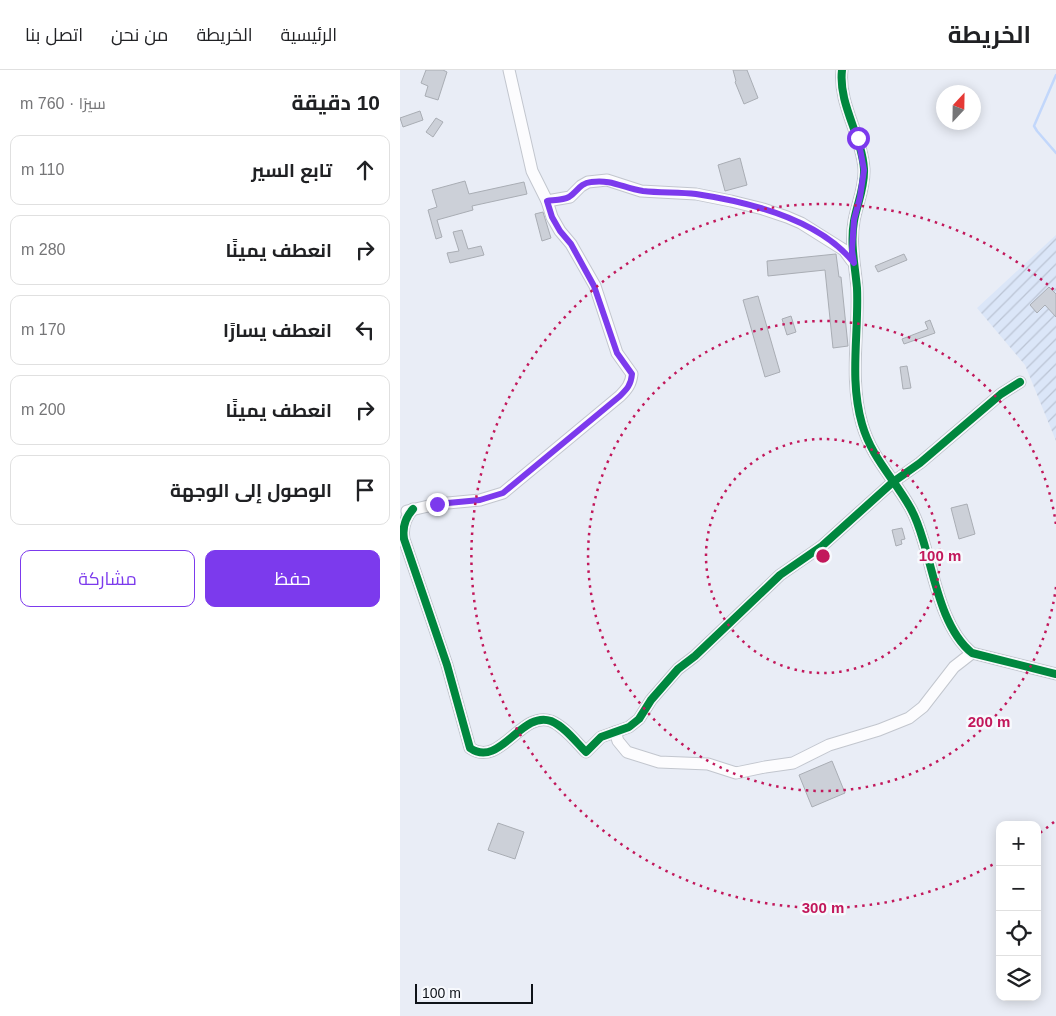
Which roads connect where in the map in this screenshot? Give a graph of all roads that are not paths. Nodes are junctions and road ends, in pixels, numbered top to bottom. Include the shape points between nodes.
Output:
1 (509, 70) edge
2 (842, 70) edge
3 (547, 201) junction
4 (854, 263) junction
5 (1020, 382) dead end
6 (893, 482) junction
7 (413, 509) junction
8 (400, 514) edge
9 (972, 653) junction
10 (1056, 674) edge
11 (615, 732) junction

1 - 3 street via 532,171
2 - 4 street via 850,119 858,138 864,170 854,220
3 - 4 street via 570,196 588,182 607,180 641,190 696,194 731,201 801,223 844,250
3 - 7 street via 552,217 594,286 617,353 632,374 629,387 503,493 480,500
4 - 6 street via 857,402 871,448
5 - 6 street
6 - 9 street via 912,509 945,612 957,636
6 - 11 street via 822,546 780,575 678,669 639,719
7 - 8 street
7 - 11 street via 403,529 404,539 447,665 470,748 476,752 489,752 533,721 542,720 556,724 586,752 601,737
9 - 10 street
9 - 11 street via 954,667 909,718 829,745 793,763 736,773 708,764 659,762 627,752

